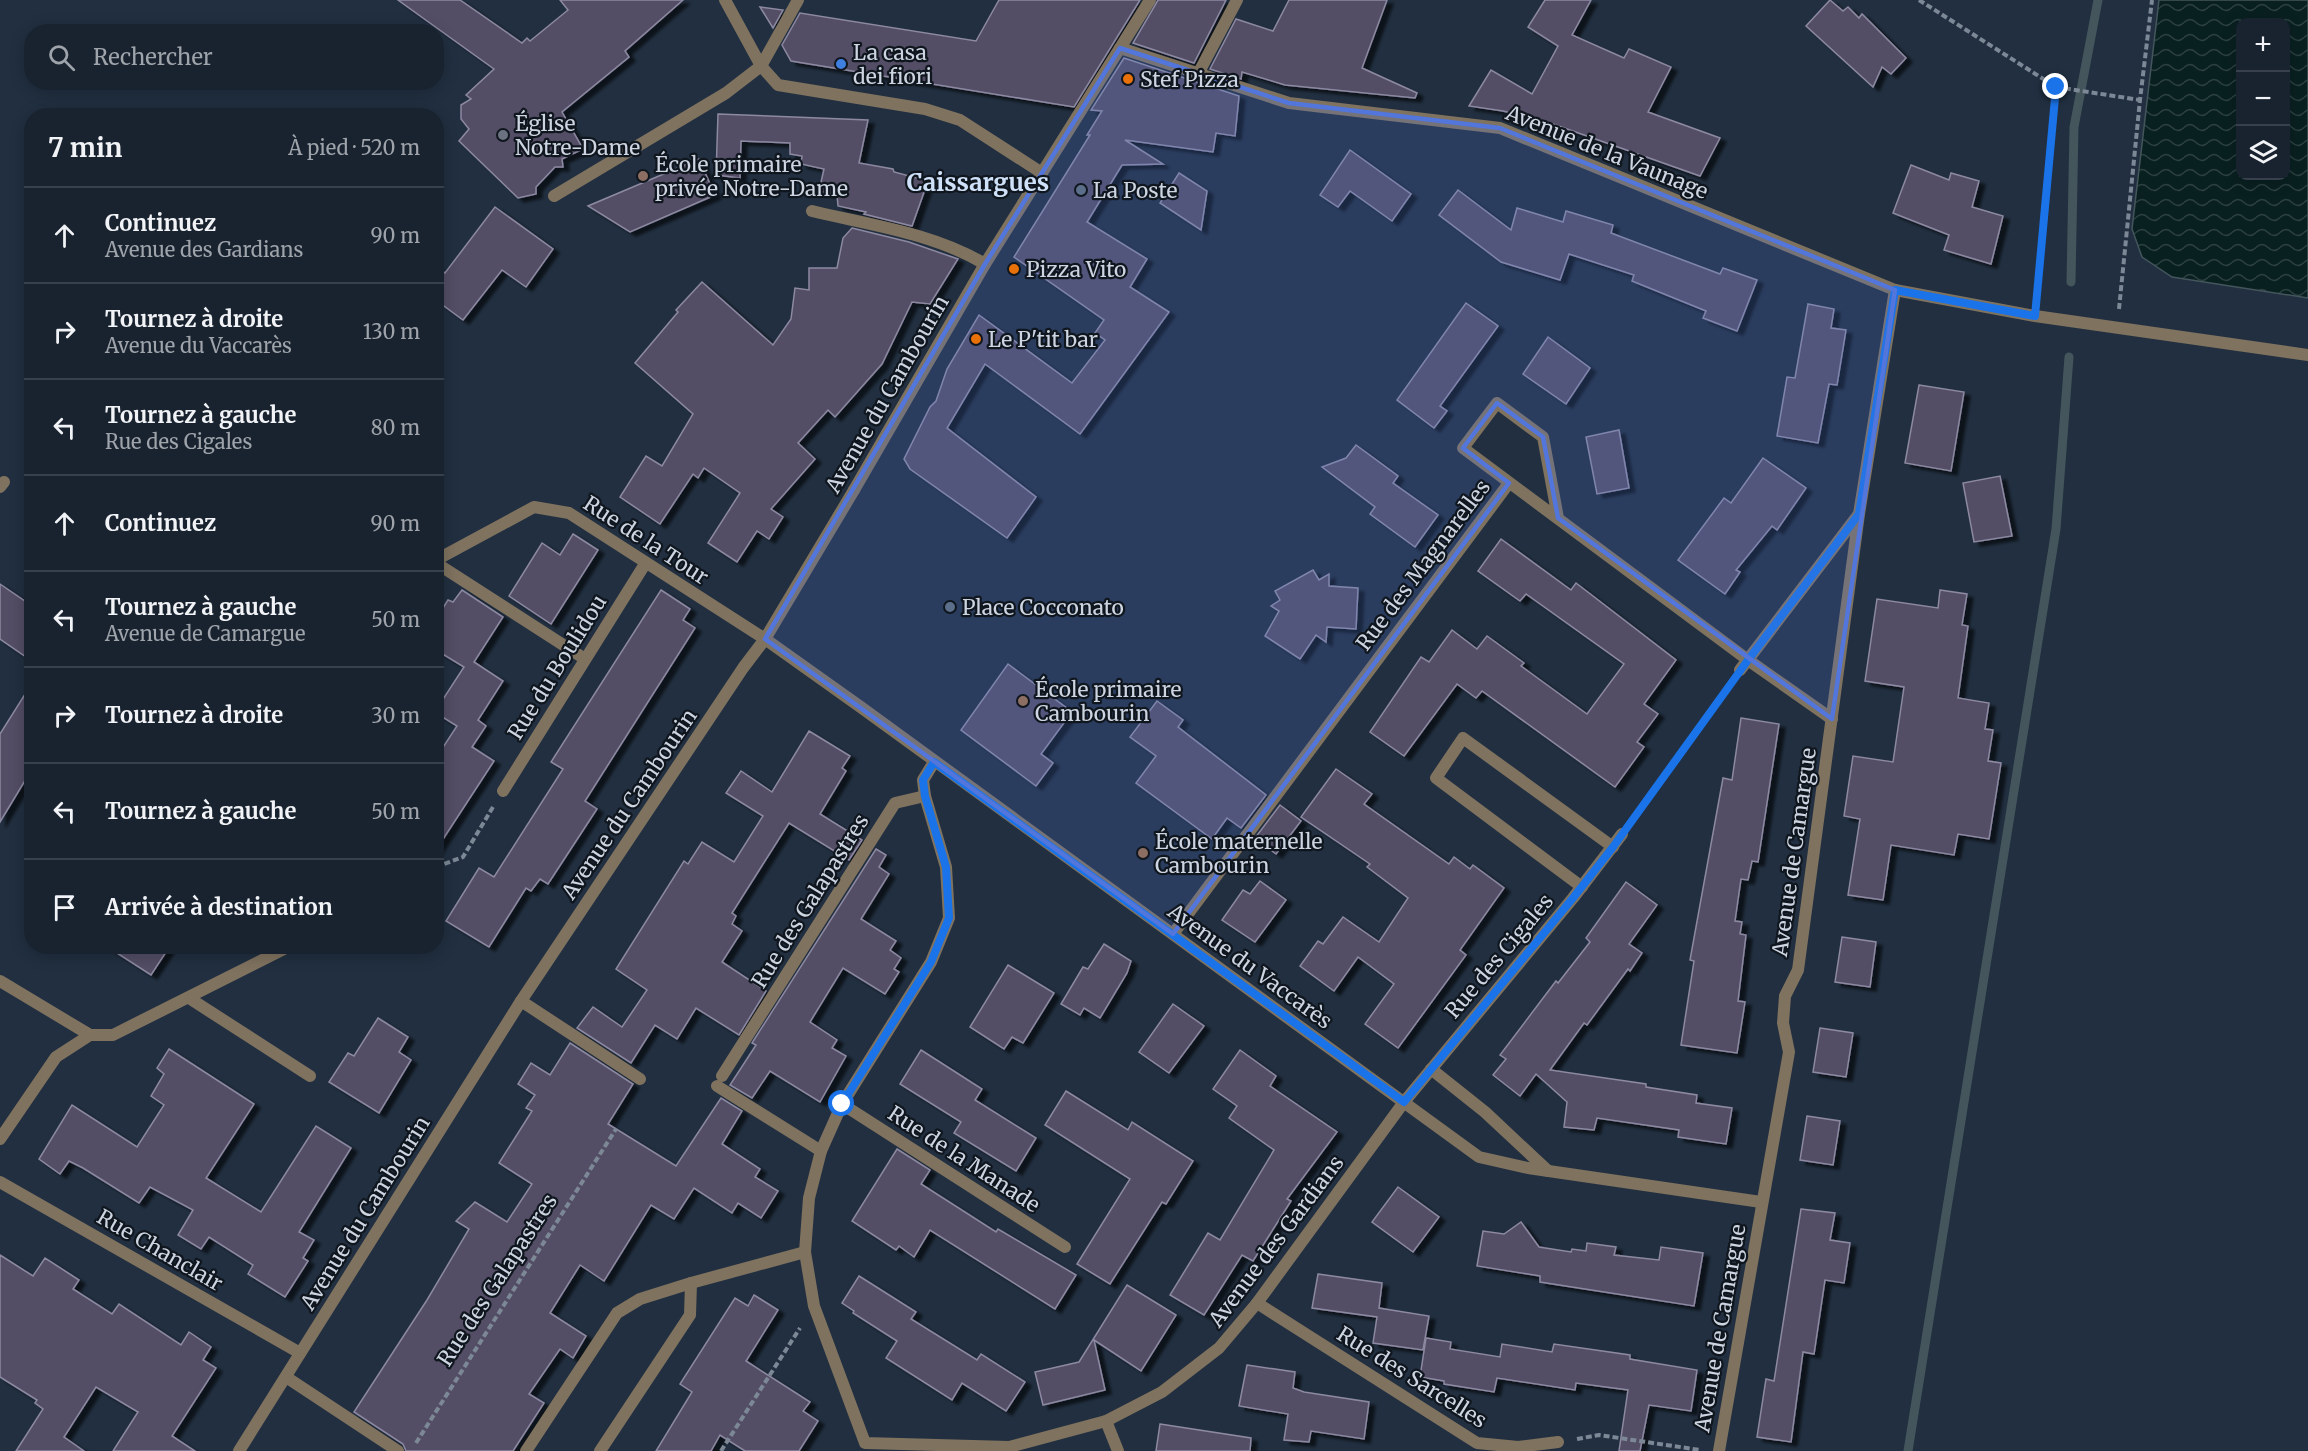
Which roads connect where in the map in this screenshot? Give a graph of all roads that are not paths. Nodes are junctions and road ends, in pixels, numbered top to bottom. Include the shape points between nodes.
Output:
1 (725, 0) edge
2 (798, 0) edge
3 (1150, 0) edge
4 (1237, 0) edge
5 (1120, 48) junction
6 (761, 66) junction
7 (1198, 74) junction
8 (1042, 173) junction
9 (554, 195) dead end
10 (812, 212) dead end
11 (985, 264) junction
12 (1895, 290) junction
13 (2308, 355) edge
14 (1509, 483) junction
15 (1859, 514) junction
16 (1557, 518) junction
17 (444, 557) edge
18 (645, 564) junction
19 (444, 566) edge
20 (765, 639) junction
21 (585, 659) junction
22 (1744, 665) junction
23 (1832, 719) junction
24 (934, 762) junction
25 (503, 791) road end
26 (925, 796) junction
27 (1622, 834) road end
28 (1613, 847) junction
29 (1582, 887) junction
30 (1173, 934) junction
31 (274, 954) edge
32 (0, 981) edge
33 (189, 998) junction
34 (521, 1001) junction
35 (90, 1035) junction
36 (1431, 1068) junction
37 (310, 1076) dead end
38 (640, 1079) dead end
39 (1404, 1102) junction
40 (842, 1104) junction
41 (0, 1139) edge
42 (821, 1151) junction
43 (1548, 1171) junction
44 (0, 1182) edge
45 (1761, 1202) junction
46 (1065, 1247) dead end
47 (805, 1252) junction
48 (691, 1283) junction
49 (1257, 1303) junction
50 (300, 1353) junction
51 (285, 1377) junction
52 (1106, 1421) junction
53 (1558, 1442) road end
54 (862, 1447) edge
55 (239, 1451) edge
56 (398, 1451) edge
57 (526, 1451) edge
58 (600, 1451) edge
59 (1118, 1451) edge
60 (1719, 1451) edge

1 - 6 street
2 - 6 street
3 - 5 street, Avenue du Cambourin
4 - 7 street
5 - 7 street, Avenue de la Vaunage
5 - 8 street, Avenue du Cambourin
6 - 8 street via 778,85 926,109 960,120
6 - 9 street via 726,93
7 - 12 street, Avenue de la Vaunage via 1289,103 1500,128
8 - 11 street, Avenue du Cambourin
10 - 11 street via 914,235
11 - 20 street, Avenue du Cambourin
12 - 13 street, Avenue de la Vaunage via 2035,316
12 - 15 street, Avenue de Camargue
14 - 16 street, Rue des Magnarelles
14 - 16 street via 1463,448 1497,403 1543,437
14 - 30 street, Rue des Magnarelles
15 - 22 street
15 - 23 street, Avenue de Camargue
16 - 22 street, Rue des Magnarelles
17 - 18 street, Rue de la Tour via 534,507 569,513
18 - 20 street, Rue de la Tour
18 - 21 street, Rue du Boulidou
19 - 21 street
20 - 24 street, Avenue du Vaccarès
20 - 34 street, Avenue du Cambourin
21 - 25 street, Rue du Boulidou
22 - 23 street, Rue des Magnarelles
23 - 45 street, Avenue de Camargue via 1798,970 1785,996 1783,1023 1789,1052
24 - 26 street, Avenue des Gardians via 923,780
24 - 30 street, Avenue du Vaccarès
26 - 40 street, Avenue des Gardians via 946,867 949,918 931,962
26 - 42 street, Rue des Galapastres via 895,803 719,1081
27 - 28 street, Rue des Cigales
28 - 29 street, Rue des Cigales
28 - 29 street via 1463,738 1436,778
29 - 36 street, Rue des Cigales
30 - 39 street, Avenue du Vaccarès
31 - 33 street
32 - 35 street
33 - 35 street via 113,1035
33 - 37 street
34 - 38 street
34 - 50 street, Avenue du Cambourin
35 - 41 street via 56,1057
36 - 39 street, Rue des Cigales
36 - 43 street
39 - 43 street, Avenue du Vaccarès via 1479,1157
39 - 49 street, Avenue des Gardians
40 - 42 street, Avenue des Gardians
40 - 46 street, Rue de la Manade
42 - 47 street, Avenue des Gardians via 809,1198
43 - 45 street, Avenue du Vaccarès
44 - 50 street, Rue Chanclair
45 - 60 street, Avenue de Camargue
47 - 48 street
47 - 54 street, Avenue des Gardians via 814,1306
48 - 57 street via 640,1299 617,1313
48 - 58 street via 690,1315
49 - 52 street, Avenue des Gardians via 1219,1348 1162,1392
49 - 53 street, Rue des Sarcelles via 1477,1443 1518,1447
50 - 51 street, Avenue du Cambourin
51 - 55 street, Avenue du Cambourin
51 - 56 street
52 - 54 street, Avenue des Gardians via 1009,1447
52 - 59 street

